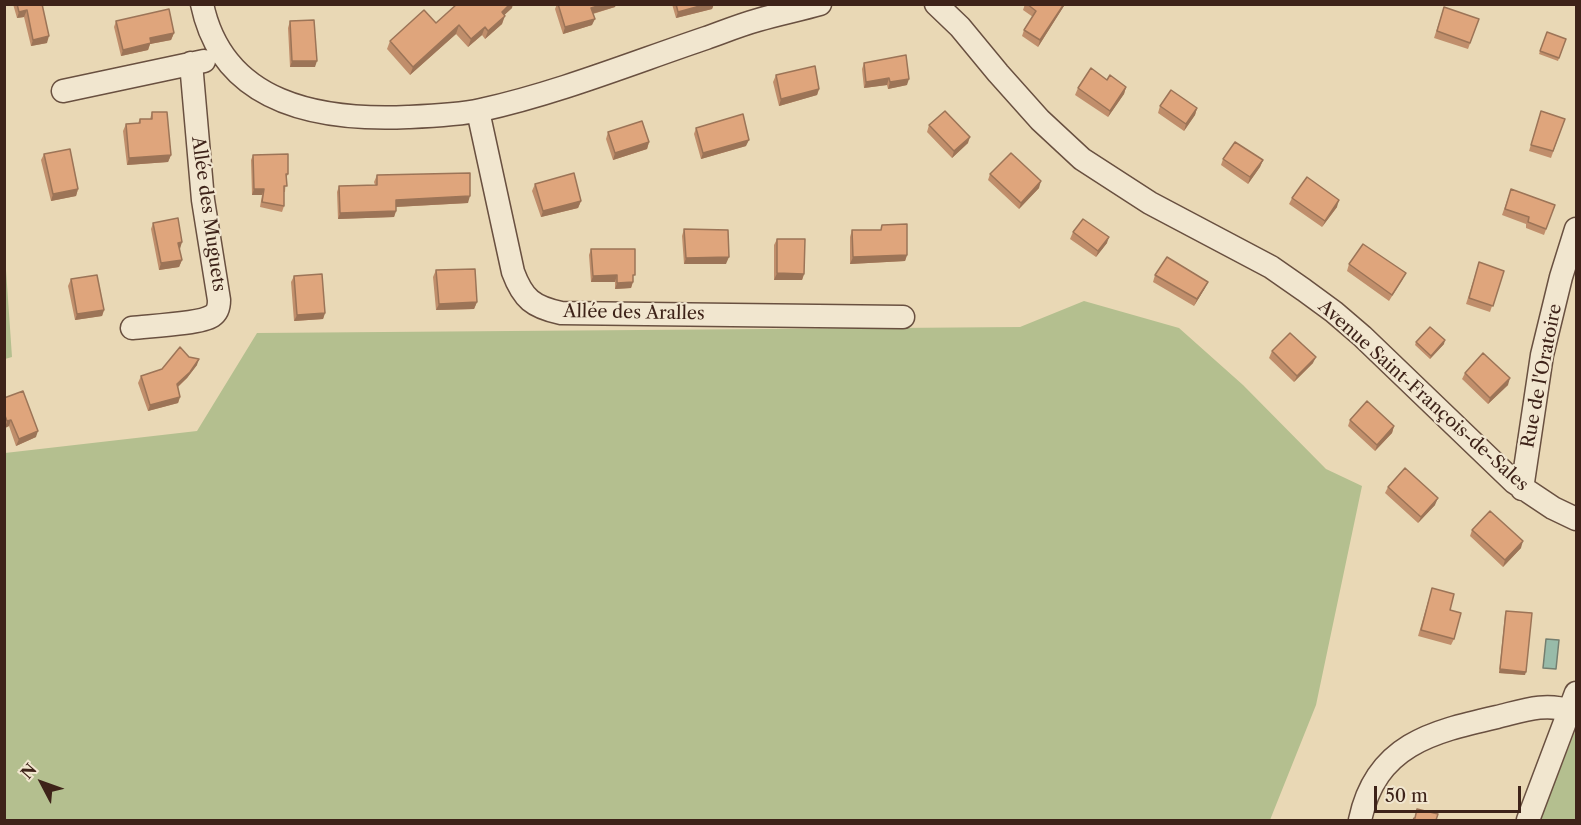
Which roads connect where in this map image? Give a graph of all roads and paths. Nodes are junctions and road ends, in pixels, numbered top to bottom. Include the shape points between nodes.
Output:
1 (202, 4) edge
2 (820, 4) edge
3 (936, 4) edge
4 (223, 55) junction
5 (191, 63) junction
6 (63, 90) dead end
7 (478, 111) junction
8 (1576, 229) edge
9 (903, 317) dead end
10 (132, 328) dead end
11 (1522, 489) junction
12 (1576, 519) edge
13 (1573, 702) edge
14 (1360, 820) edge
15 (1528, 820) edge

1 - 4 street via 210,32
2 - 7 street via 757,20 555,90
3 - 11 street, Avenue Saint-François-de-Sales via 1040,120 1082,159 1150,203 1271,267 1334,312
4 - 5 street
4 - 7 street via 261,90 308,110 383,118
5 - 6 street
5 - 10 street, Allée des Muguets via 200,177 219,307 205,319
7 - 9 street, Allée des Aralles via 513,272 527,297 544,309 561,313
8 - 11 street, Rue de l'Oratoire via 1542,355
11 - 12 street, Avenue Saint-François-de-Sales
13 - 14 street via 1453,728 1403,749 1379,774
13 - 15 street

